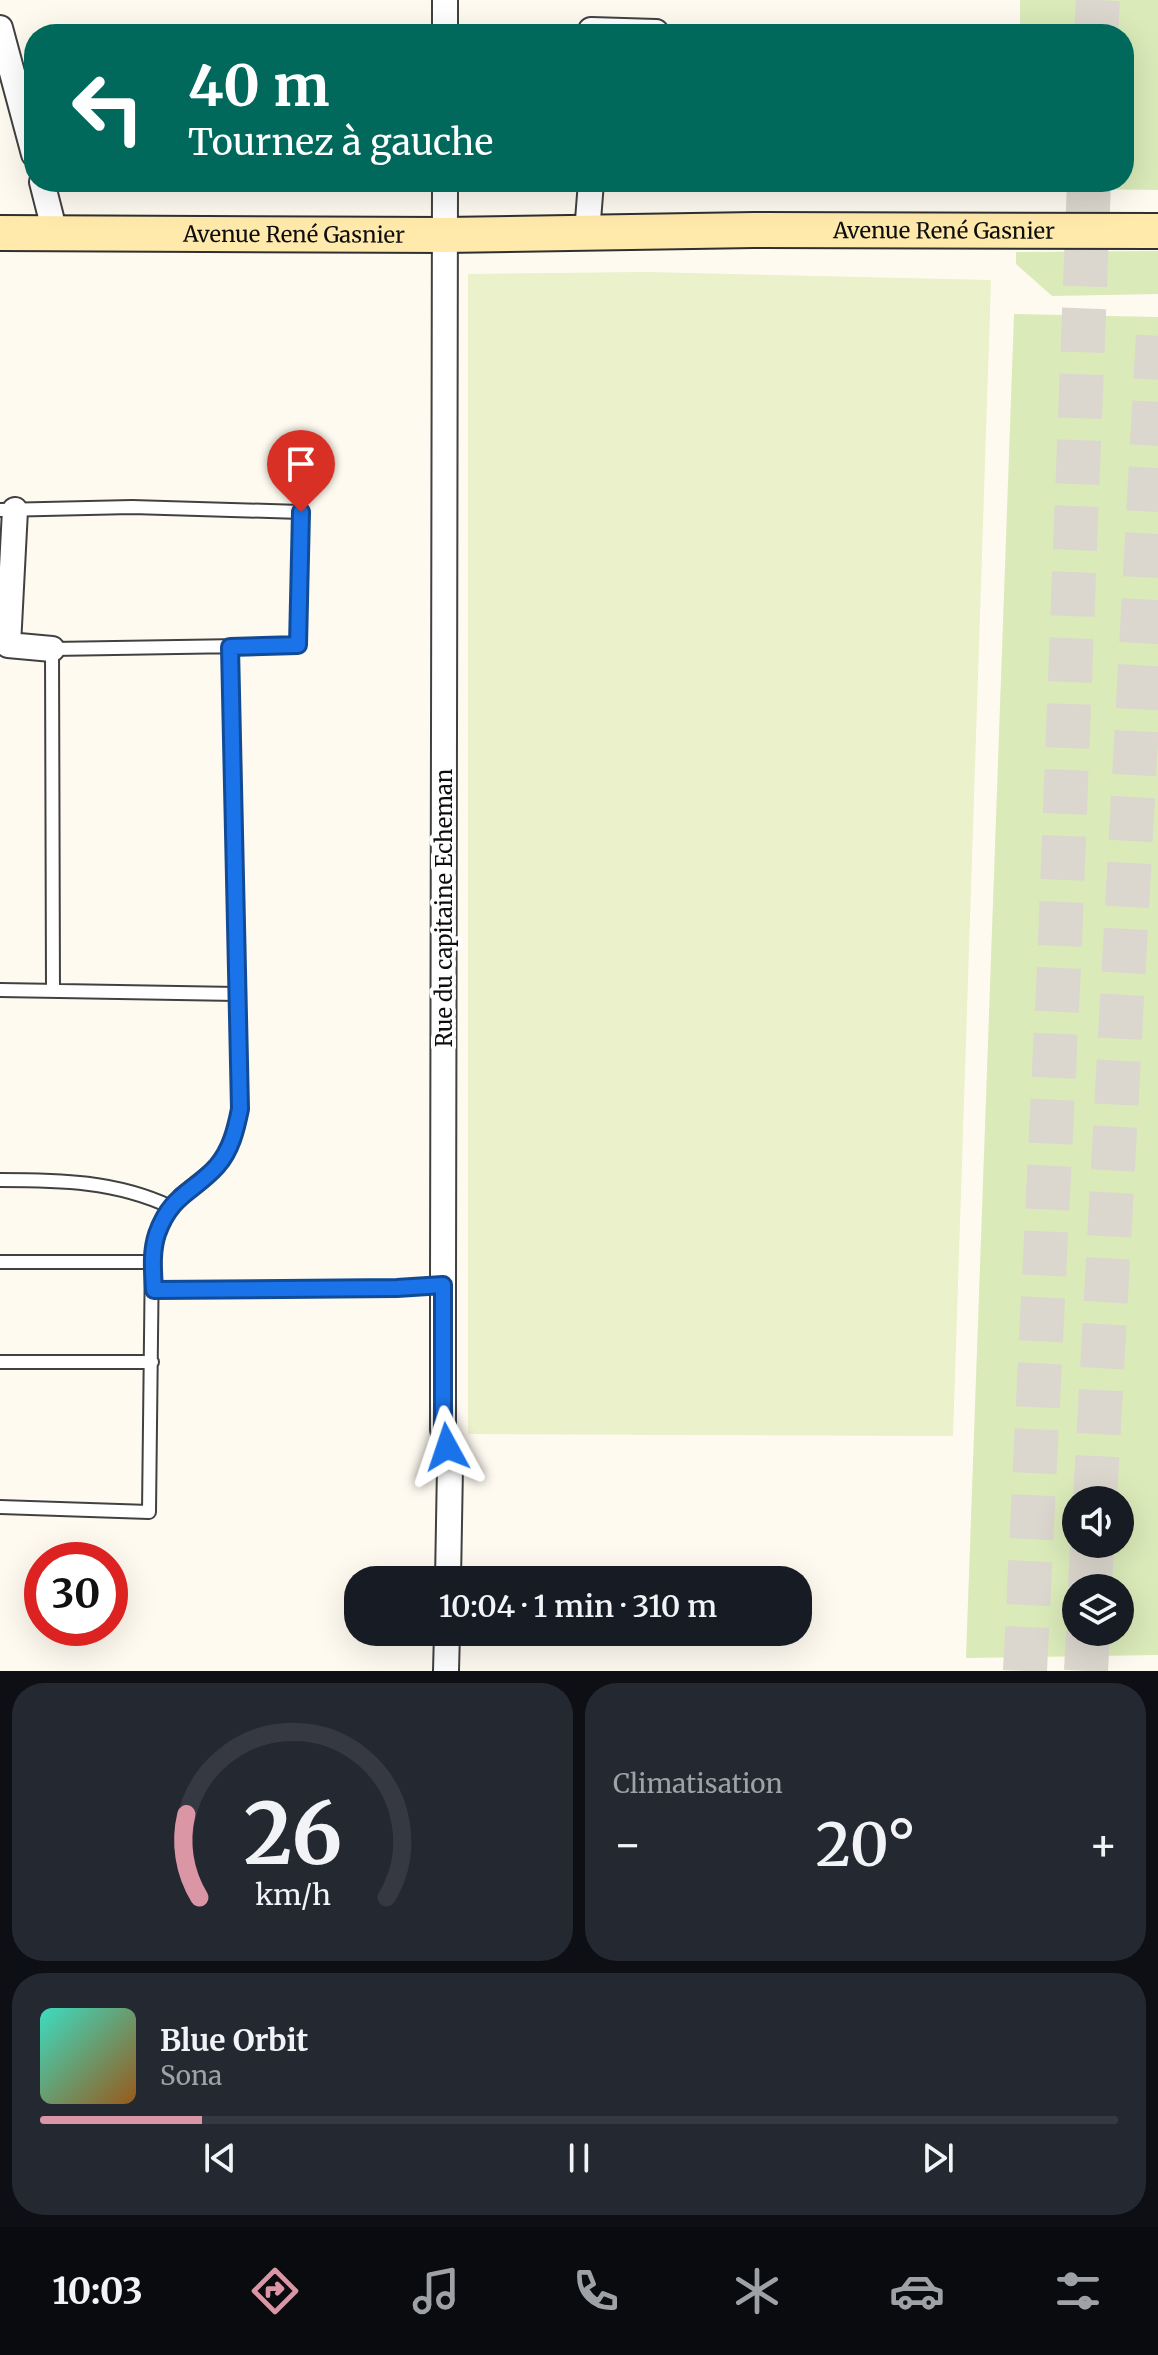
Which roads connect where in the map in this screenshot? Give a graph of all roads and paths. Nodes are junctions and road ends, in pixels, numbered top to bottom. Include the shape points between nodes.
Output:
1 (445, 0) edge
2 (445, 24) edge
3 (0, 28) edge
4 (24, 117) edge
5 (45, 192) edge
6 (445, 192) edge
7 (590, 192) edge
8 (1158, 231) edge
9 (0, 233) edge
10 (55, 233) junction
11 (587, 233) junction
12 (445, 235) junction
13 (8, 510) edge
14 (4, 645) edge
15 (230, 647) junction
16 (52, 649) junction
17 (0, 990) edge
18 (53, 991) junction
19 (237, 994) junction
20 (0, 1180) edge
21 (171, 1207) junction
22 (0, 1262) edge
23 (153, 1262) junction
24 (443, 1285) junction
25 (154, 1290) junction
26 (0, 1362) edge
27 (152, 1362) junction
28 (0, 1507) edge
29 (448, 1566) edge
30 (447, 1646) edge
31 (446, 1671) edge

1 - 2 street
3 - 4 street
5 - 10 street
6 - 12 street, Rue du capitaine Echeman
7 - 11 street
8 - 11 main road, Avenue René Gasnier
9 - 10 main road, Avenue René Gasnier
10 - 12 main road, Avenue René Gasnier
11 - 12 main road, Avenue René Gasnier
12 - 24 street, Rue du capitaine Echeman
13 - 14 street
13 - 15 lane via 301,512 298,645
14 - 16 street
15 - 16 lane
15 - 19 lane
16 - 18 lane
17 - 18 lane
18 - 19 lane
19 - 21 lane via 236,1131 219,1164
20 - 21 lane via 99,1184 144,1194
21 - 23 lane via 157,1232
22 - 23 lane
23 - 25 lane
24 - 25 lane
24 - 29 street, Rue du capitaine Echeman
25 - 27 lane
26 - 27 lane
27 - 28 lane via 149,1512
30 - 31 street

